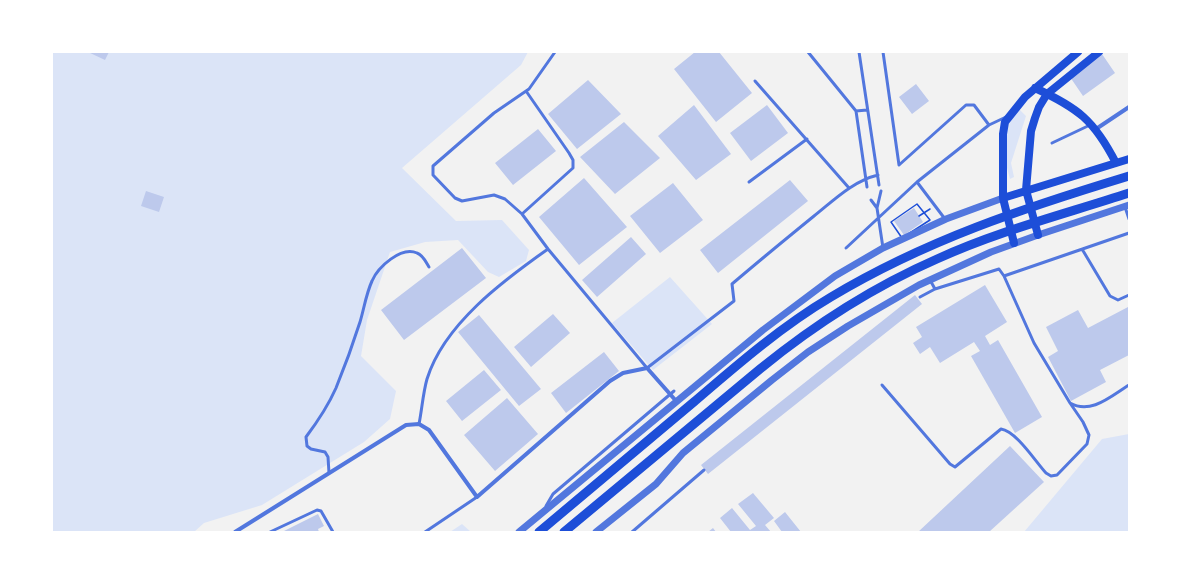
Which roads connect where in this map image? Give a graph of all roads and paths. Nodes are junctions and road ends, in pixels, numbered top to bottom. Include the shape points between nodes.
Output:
1 (555, 52) edge
2 (808, 52) edge
3 (859, 52) edge
4 (883, 52) edge
5 (1078, 52) edge
6 (1099, 52) edge
7 (755, 81) dead end
8 (1035, 88) junction
9 (526, 91) junction
10 (1047, 94) junction
11 (1129, 107) edge
12 (867, 110) junction
13 (856, 111) junction
14 (1009, 116) junction
15 (989, 125) junction
16 (1094, 127) junction
17 (807, 139) junction
18 (1052, 143) dead end
19 (1129, 159) edge
20 (1116, 163) junction
21 (878, 175) junction
22 (1129, 176) edge
23 (866, 178) junction
24 (749, 182) dead end
25 (917, 182) junction
26 (879, 185) dead end
27 (867, 187) dead end
28 (850, 188) junction
29 (1026, 190) junction
30 (881, 191) dead end
31 (1129, 193) edge
32 (1003, 198) junction
33 (871, 200) dead end
34 (1127, 206) edge
35 (877, 208) junction
36 (924, 213) junction
37 (522, 214) junction
38 (920, 216) dead end
39 (879, 217) junction
40 (946, 219) junction
41 (1129, 219) edge
42 (1129, 233) edge
43 (1038, 235) junction
44 (1014, 243) junction
45 (548, 248) junction
46 (846, 248) dead end
47 (883, 248) junction
48 (1082, 249) junction
49 (429, 267) dead end
50 (1004, 276) junction
51 (930, 280) junction
52 (935, 289) junction
53 (1129, 295) edge
54 (920, 297) dead end
55 (647, 368) junction
56 (882, 385) dead end
57 (1129, 385) edge
58 (674, 391) dead end
59 (669, 395) junction
60 (676, 402) junction
61 (1070, 403) junction
62 (420, 424) junction
63 (704, 470) dead end
64 (329, 473) junction
65 (477, 498) junction
66 (543, 511) junction
67 (235, 532) edge
68 (270, 532) edge
69 (333, 532) edge
70 (425, 532) edge
71 (519, 532) edge
72 (539, 532) edge
73 (564, 532) edge
74 (596, 532) edge
75 (632, 532) edge

1 - 9 lane
2 - 13 lane
3 - 12 lane
4 - 15 lane via 899,165 966,105 974,105
5 - 8 main road
6 - 10 main road
7 - 17 lane
8 - 10 main road
8 - 14 main road
9 - 37 lane via 569,152 573,168
9 - 37 lane via 494,113 433,166 432,170 433,175 462,202 494,195 505,199
10 - 16 main road via 1073,107
10 - 29 main road via 1039,107 1031,131
11 - 16 street
12 - 13 lane
12 - 21 lane
13 - 23 lane
14 - 15 lane
14 - 32 main road via 1003,134
15 - 25 lane
16 - 18 lane
16 - 20 main road via 1105,140
17 - 24 lane
17 - 28 lane
19 - 20 main road
20 - 29 main road
21 - 23 lane
21 - 26 lane
22 - 72 highway via 985,223 927,246 830,297 724,376
23 - 27 lane
23 - 28 lane
25 - 39 lane
25 - 40 lane
28 - 55 lane via 732,284 734,301
29 - 32 main road
29 - 43 main road
30 - 35 lane
31 - 73 highway via 989,238 937,259 841,310 786,347
32 - 40 street
32 - 44 main road
33 - 35 lane
34 - 41 lane
34 - 43 street
35 - 39 lane
36 - 36 path via 917,204 891,222 902,238 930,220
36 - 38 path
37 - 45 lane
39 - 46 lane
39 - 47 lane
40 - 47 street
42 - 48 lane
43 - 44 street
44 - 51 street
45 - 55 lane
45 - 62 lane via 477,305 444,344 428,378
47 - 60 street via 836,276 763,330
48 - 50 lane
48 - 53 lane via 1110,296 1118,300
49 - 64 lane via 422,256 416,252 407,252 382,266 372,281 336,387 326,410 306,437 307,446 325,452 328,457
50 - 52 lane via 997,268
50 - 61 lane via 1034,343
51 - 52 lane
51 - 74 street via 854,322 802,356 683,453 656,484
52 - 54 lane
55 - 59 street
55 - 65 street via 623,373 610,381
56 - 61 lane via 955,467 1001,429 1013,435 1046,473 1051,476 1057,475 1087,444 1089,435
57 - 61 lane via 1086,409 1077,408
58 - 59 lane
59 - 60 street
59 - 66 lane via 553,494
60 - 66 street
62 - 64 street via 406,425
62 - 65 street via 429,430
63 - 75 lane
64 - 67 street
65 - 70 lane
66 - 71 street
68 - 69 lane via 316,510 321,511

